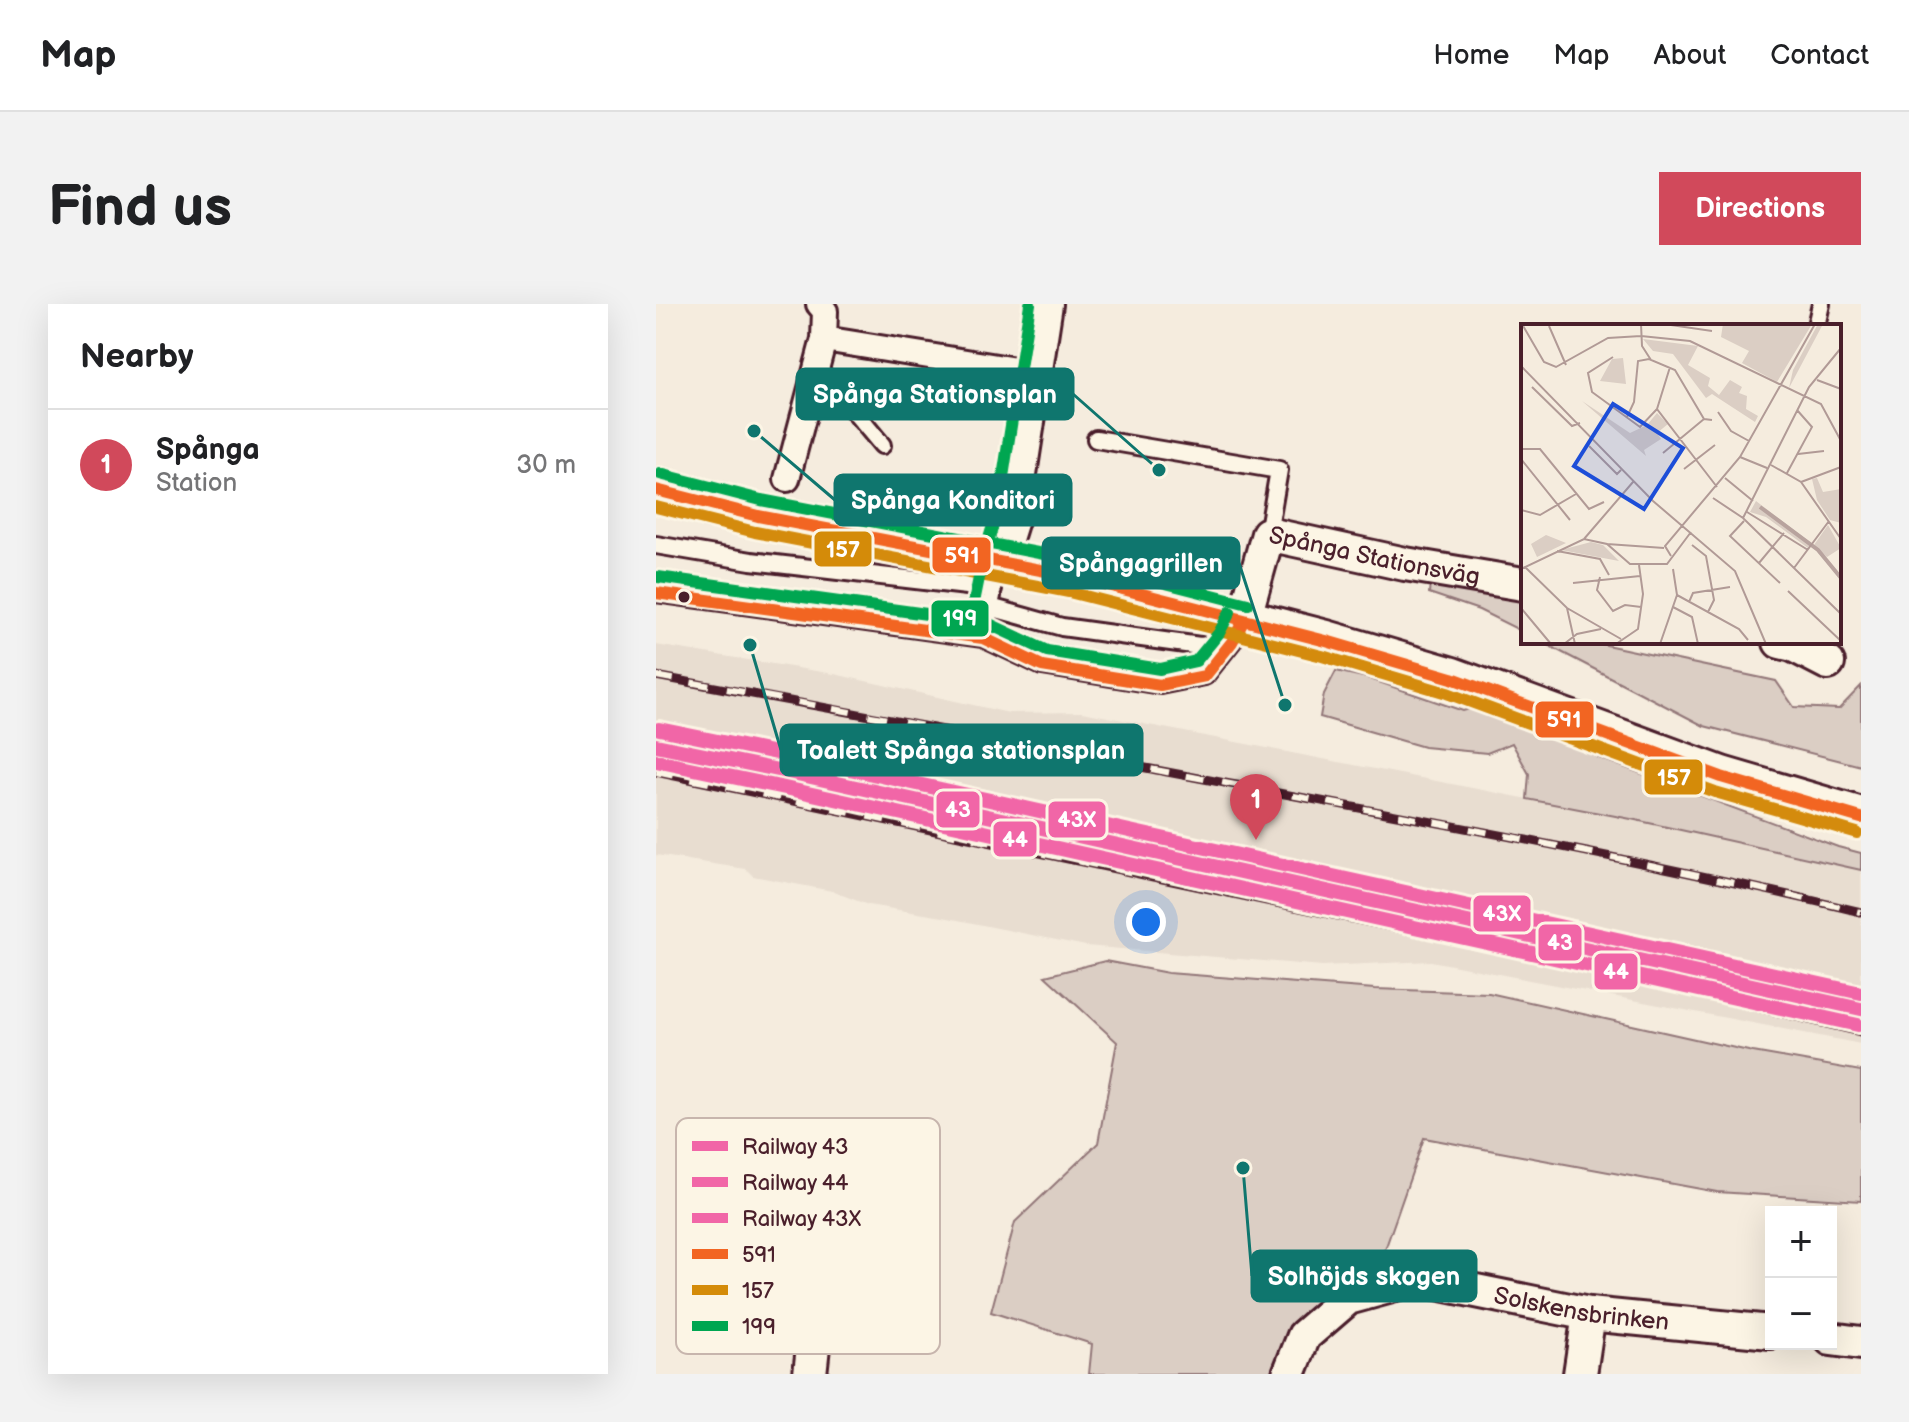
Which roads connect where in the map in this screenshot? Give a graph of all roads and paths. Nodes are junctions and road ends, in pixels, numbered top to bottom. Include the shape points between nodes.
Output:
1 (1046, 304) edge
2 (1821, 304) edge
3 (824, 306) edge
4 (1816, 324) edge
5 (824, 339) junction
6 (817, 367) junction
7 (1034, 373) junction
8 (1096, 439) dead end
9 (882, 445) dead end
10 (787, 479) dead end
11 (656, 490) edge
12 (1268, 534) junction
13 (656, 545) edge
14 (996, 575) junction
15 (1521, 584) edge
16 (656, 593) edge
17 (990, 607) junction
18 (1238, 631) junction
19 (983, 638) junction
20 (1789, 644) edge
21 (1828, 663) dead end
22 (1861, 818) edge
23 (1589, 1314) junction
24 (1765, 1331) edge
25 (1837, 1340) edge
26 (1861, 1343) edge
27 (812, 1354) edge
28 (810, 1374) edge
29 (1289, 1374) edge
30 (1580, 1374) edge

1 - 7 street
2 - 4 lane
3 - 5 street
5 - 6 street
5 - 7 street
6 - 9 lane
6 - 10 street
7 - 14 street via 1014,513
8 - 12 lane via 1279,470
11 - 14 street
12 - 15 street, Spånga Stationsväg
12 - 18 street, Spånga Stationsväg
13 - 14 lane via 751,561
14 - 17 lane
14 - 18 street via 1072,576
16 - 19 lane
17 - 18 lane via 1062,627 1200,646
17 - 19 lane
18 - 19 lane via 1205,676 1160,685 1042,666
18 - 22 street via 1326,641 1452,678 1721,777
20 - 21 street
23 - 24 street, Solskensbrinken
23 - 29 street, Solskensbrinken via 1417,1279 1348,1298 1304,1336
23 - 30 street
25 - 26 street
27 - 28 street

